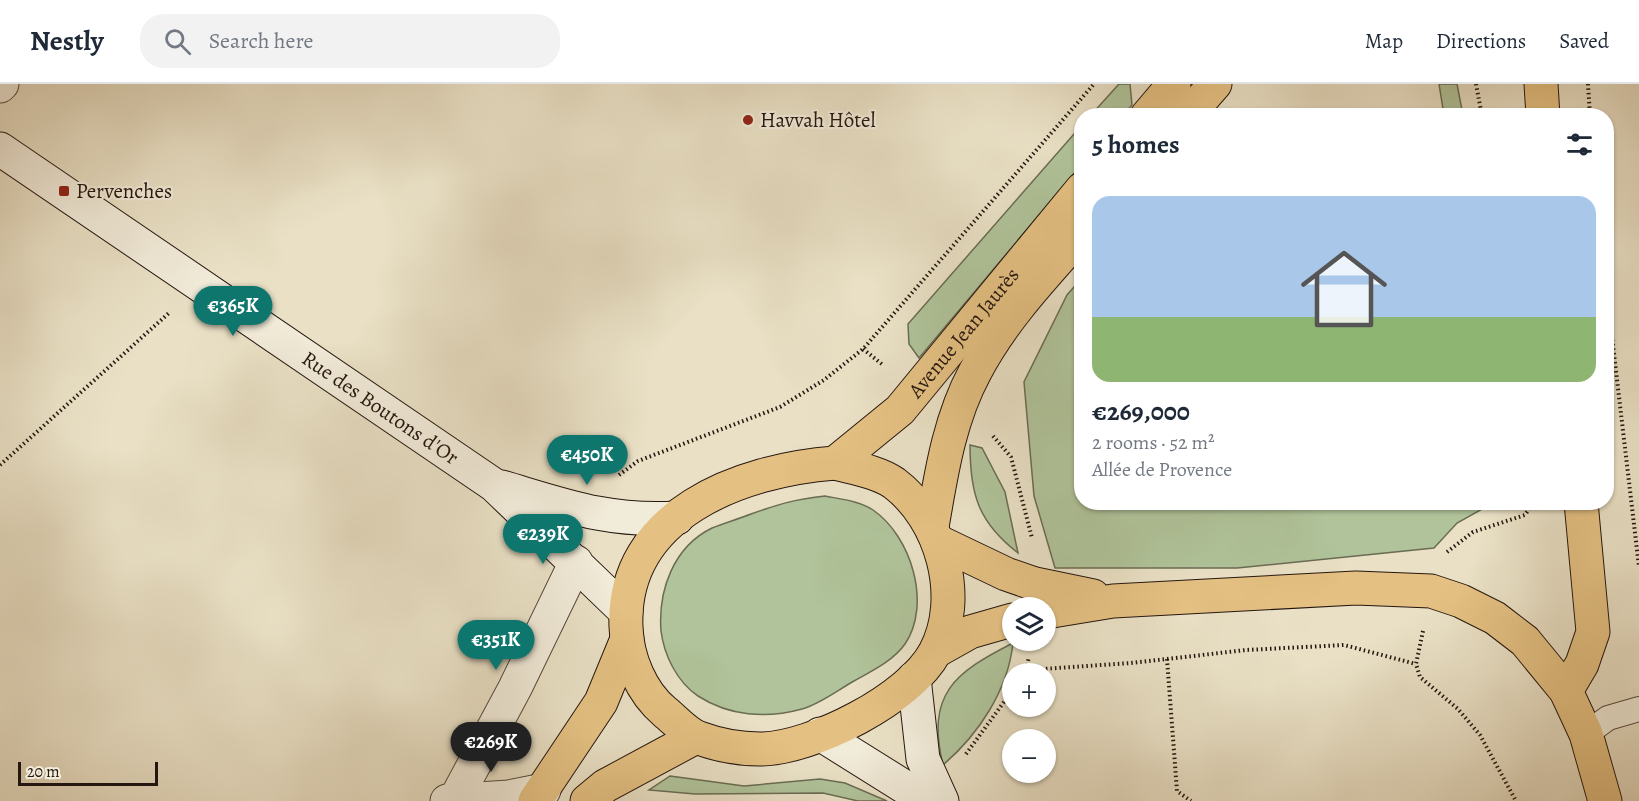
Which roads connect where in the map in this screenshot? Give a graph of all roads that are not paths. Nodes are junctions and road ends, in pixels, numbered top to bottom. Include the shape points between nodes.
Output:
1 (1541, 84) edge
2 (1191, 94) edge
3 (1163, 108) edge
4 (1542, 108) edge
5 (0, 149) edge
6 (1074, 199) edge
7 (1074, 242) edge
8 (835, 463) junction
9 (494, 485) junction
10 (1582, 510) edge
11 (677, 518) junction
12 (936, 535) junction
13 (576, 562) junction
14 (1113, 601) junction
15 (1056, 610) edge
16 (1002, 623) edge
17 (626, 625) junction
18 (936, 651) junction
19 (914, 678) junction
20 (1566, 691) junction
21 (1639, 709) edge
22 (820, 734) junction
23 (1586, 734) junction
24 (696, 737) junction
25 (540, 795) edge
26 (936, 798) edge
27 (451, 800) edge
28 (587, 801) edge
29 (1605, 801) edge

1 - 4 main road
2 - 3 main road
5 - 9 main road, Rue des Boutons d'Or
6 - 8 main road, Avenue Jean Jaurès via 900,410
7 - 12 main road, Avenue Jean Jaurès via 1023,299 975,372 943,461
8 - 11 main road via 774,471 703,499
8 - 12 main road via 893,482 914,503
9 - 11 main road, Rue des Boutons d'Or via 598,516
9 - 13 main road, Rue des Boutons d'Or
10 - 20 main road via 1593,632 1582,664
11 - 17 main road via 662,528 640,557 632,576
12 - 14 main road via 1006,574
12 - 18 main road via 946,569 948,596
13 - 17 main road, Rue des Boutons d'Or
13 - 27 main road via 515,688
14 - 15 main road
14 - 20 main road via 1356,588 1431,591 1495,618 1525,641
16 - 18 main road via 970,632
17 - 24 main road via 634,669 648,692 662,710
17 - 25 main road via 601,702
18 - 19 main road
19 - 22 main road via 871,710
19 - 26 main road via 923,759
20 - 23 main road
21 - 23 lane via 1608,718
22 - 24 main road via 791,745 761,749
22 - 26 main road
23 - 29 main road
24 - 28 main road via 605,786
25 - 27 main road

